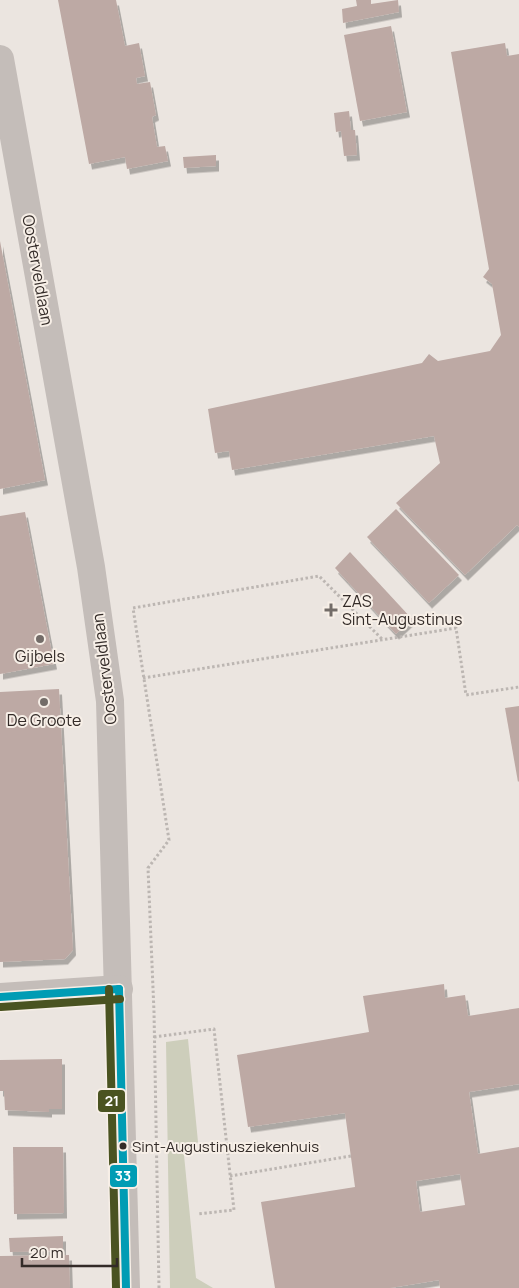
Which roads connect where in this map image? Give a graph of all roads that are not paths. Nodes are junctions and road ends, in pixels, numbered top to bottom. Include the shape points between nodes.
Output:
1 (0, 59) edge
2 (118, 989) junction
3 (0, 997) edge
4 (126, 1288) edge

1 - 2 street, Oosterveldlaan via 91,567 108,684
2 - 3 street
2 - 4 street, Oosterveldlaan

